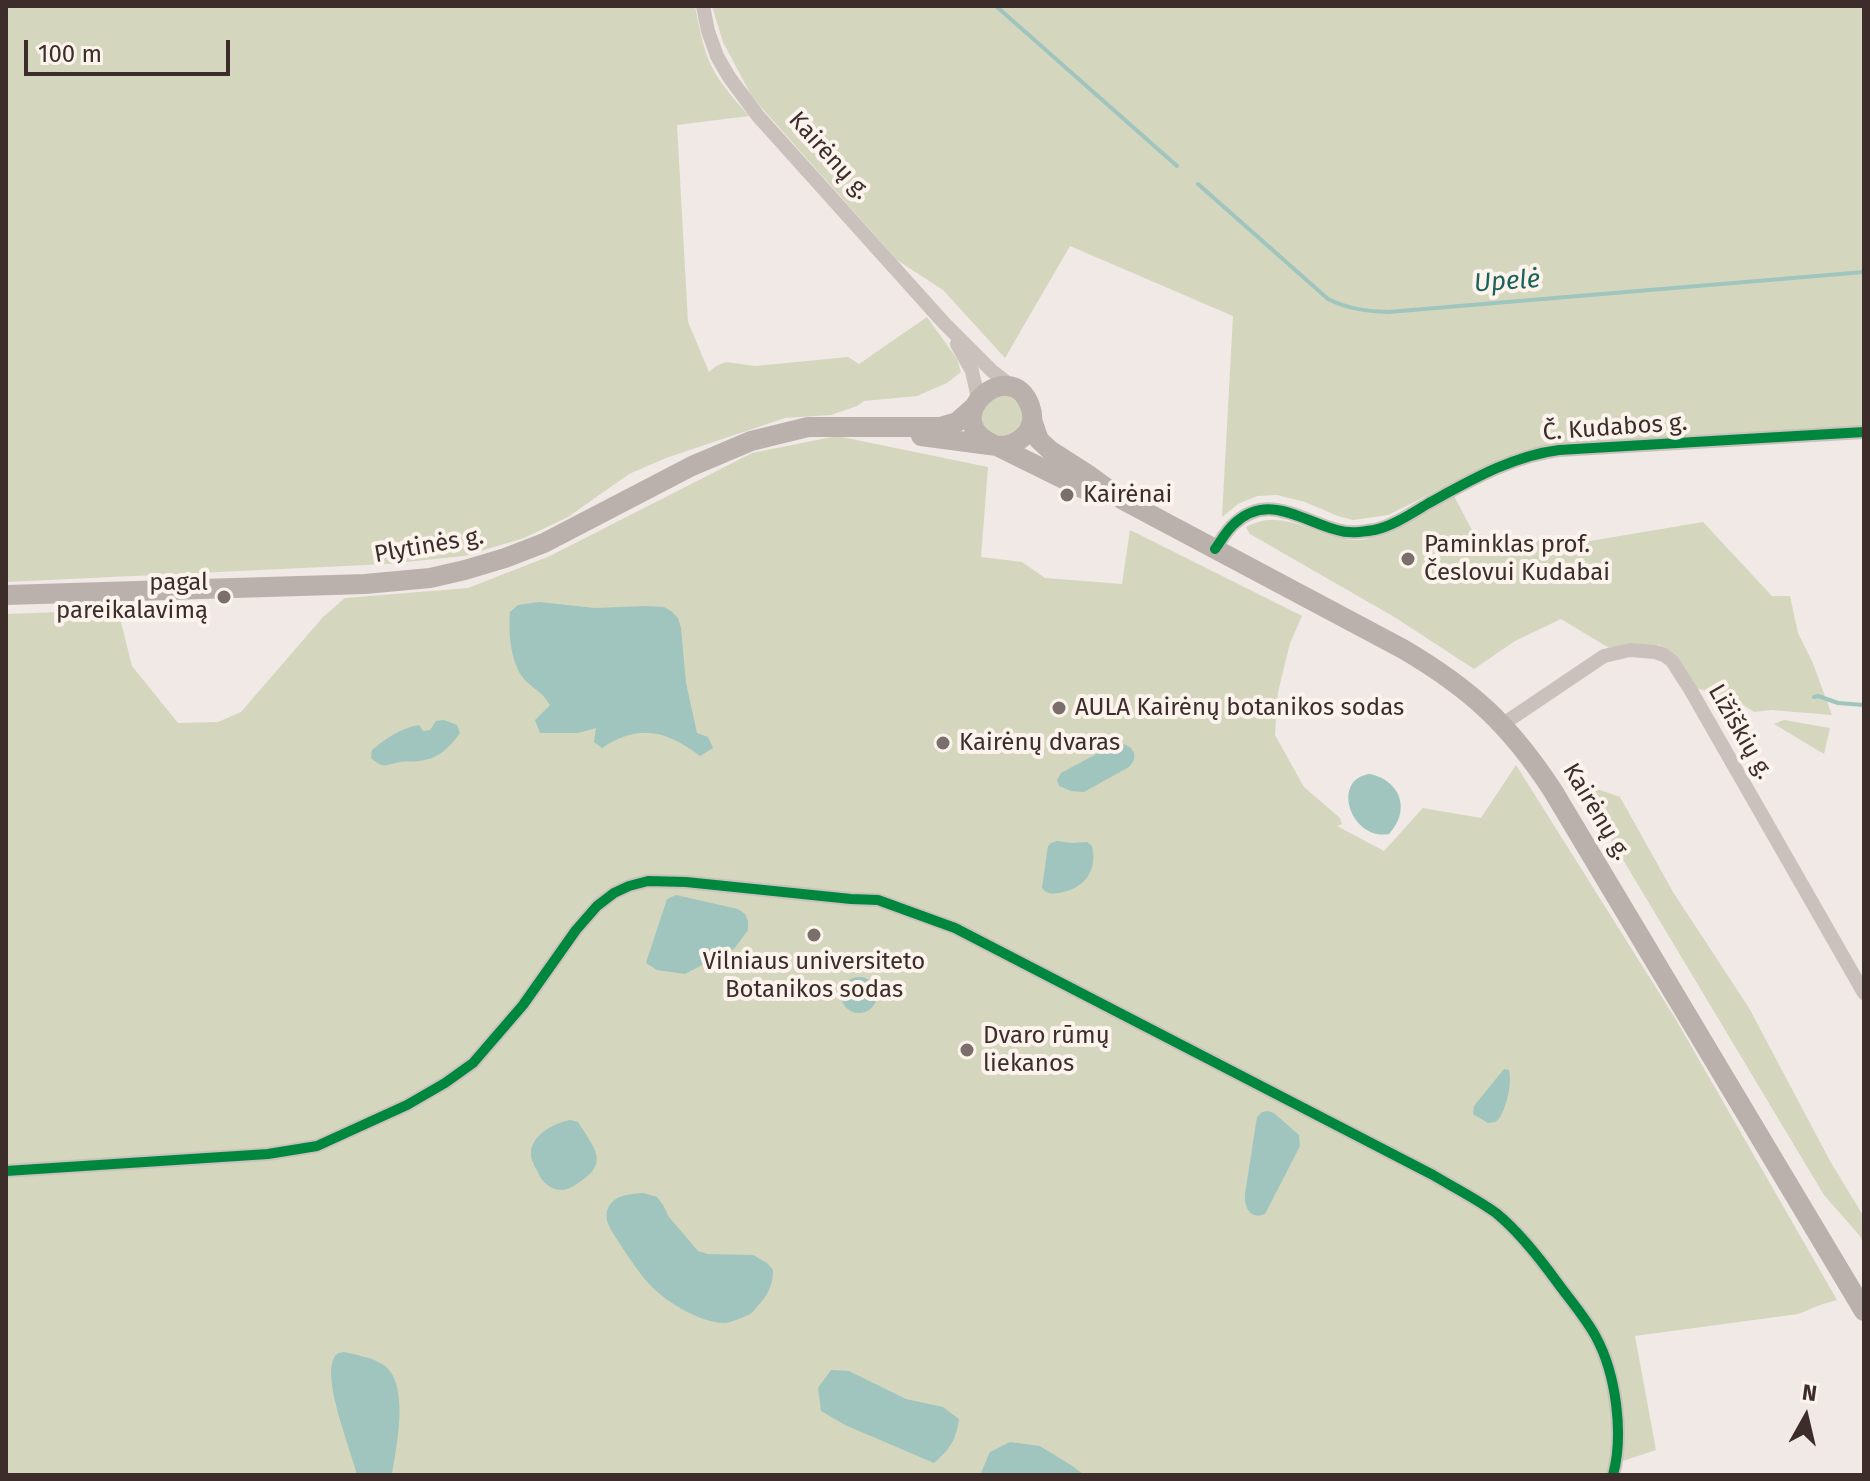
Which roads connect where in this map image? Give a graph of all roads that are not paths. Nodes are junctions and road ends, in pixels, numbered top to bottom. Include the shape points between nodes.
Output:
1 (703, 6) edge
2 (944, 323) junction
3 (1014, 388) junction
4 (976, 403) junction
5 (1032, 420) junction
6 (881, 428) junction
7 (1864, 432) edge
8 (997, 446) junction
9 (1123, 500) junction
10 (1215, 549) junction
11 (6, 595) edge
12 (1503, 724) junction
13 (1864, 993) edge
14 (6, 1171) edge
15 (1864, 1311) edge
16 (1613, 1475) edge

1 - 2 street, Kairėnų g. via 717,56 758,116
2 - 3 street, Kairėnų g.
2 - 4 street, Kairėnų g. via 972,371
3 - 4 main road via 994,387
3 - 5 main road via 1028,401
4 - 6 main road, Plytinės g. via 957,422 940,427
4 - 8 main road via 975,427
5 - 8 main road via 1016,443
5 - 9 main road, Kairėnų g. via 1039,440 1051,451
6 - 8 main road, Plytinės g.
6 - 11 main road, Plytinės g. via 808,427 751,441 544,543 430,578
7 - 10 street, Č. Kudabos g. via 1536,453 1386,527 1337,530 1269,509 1242,517
8 - 9 main road, Kairėnų g. via 1084,489
9 - 10 main road, Kairėnų g.
10 - 12 main road, Kairėnų g. via 1440,671
12 - 13 street, Ližiškių g. via 1604,656 1630,650 1664,655 1690,689
12 - 15 main road, Kairėnų g. via 1553,791
14 - 16 street via 268,1154 317,1146 407,1105 473,1063 597,906 629,886 686,882 878,900 955,928 1433,1175 1496,1214 1540,1259 1596,1335 1608,1363 1618,1428

